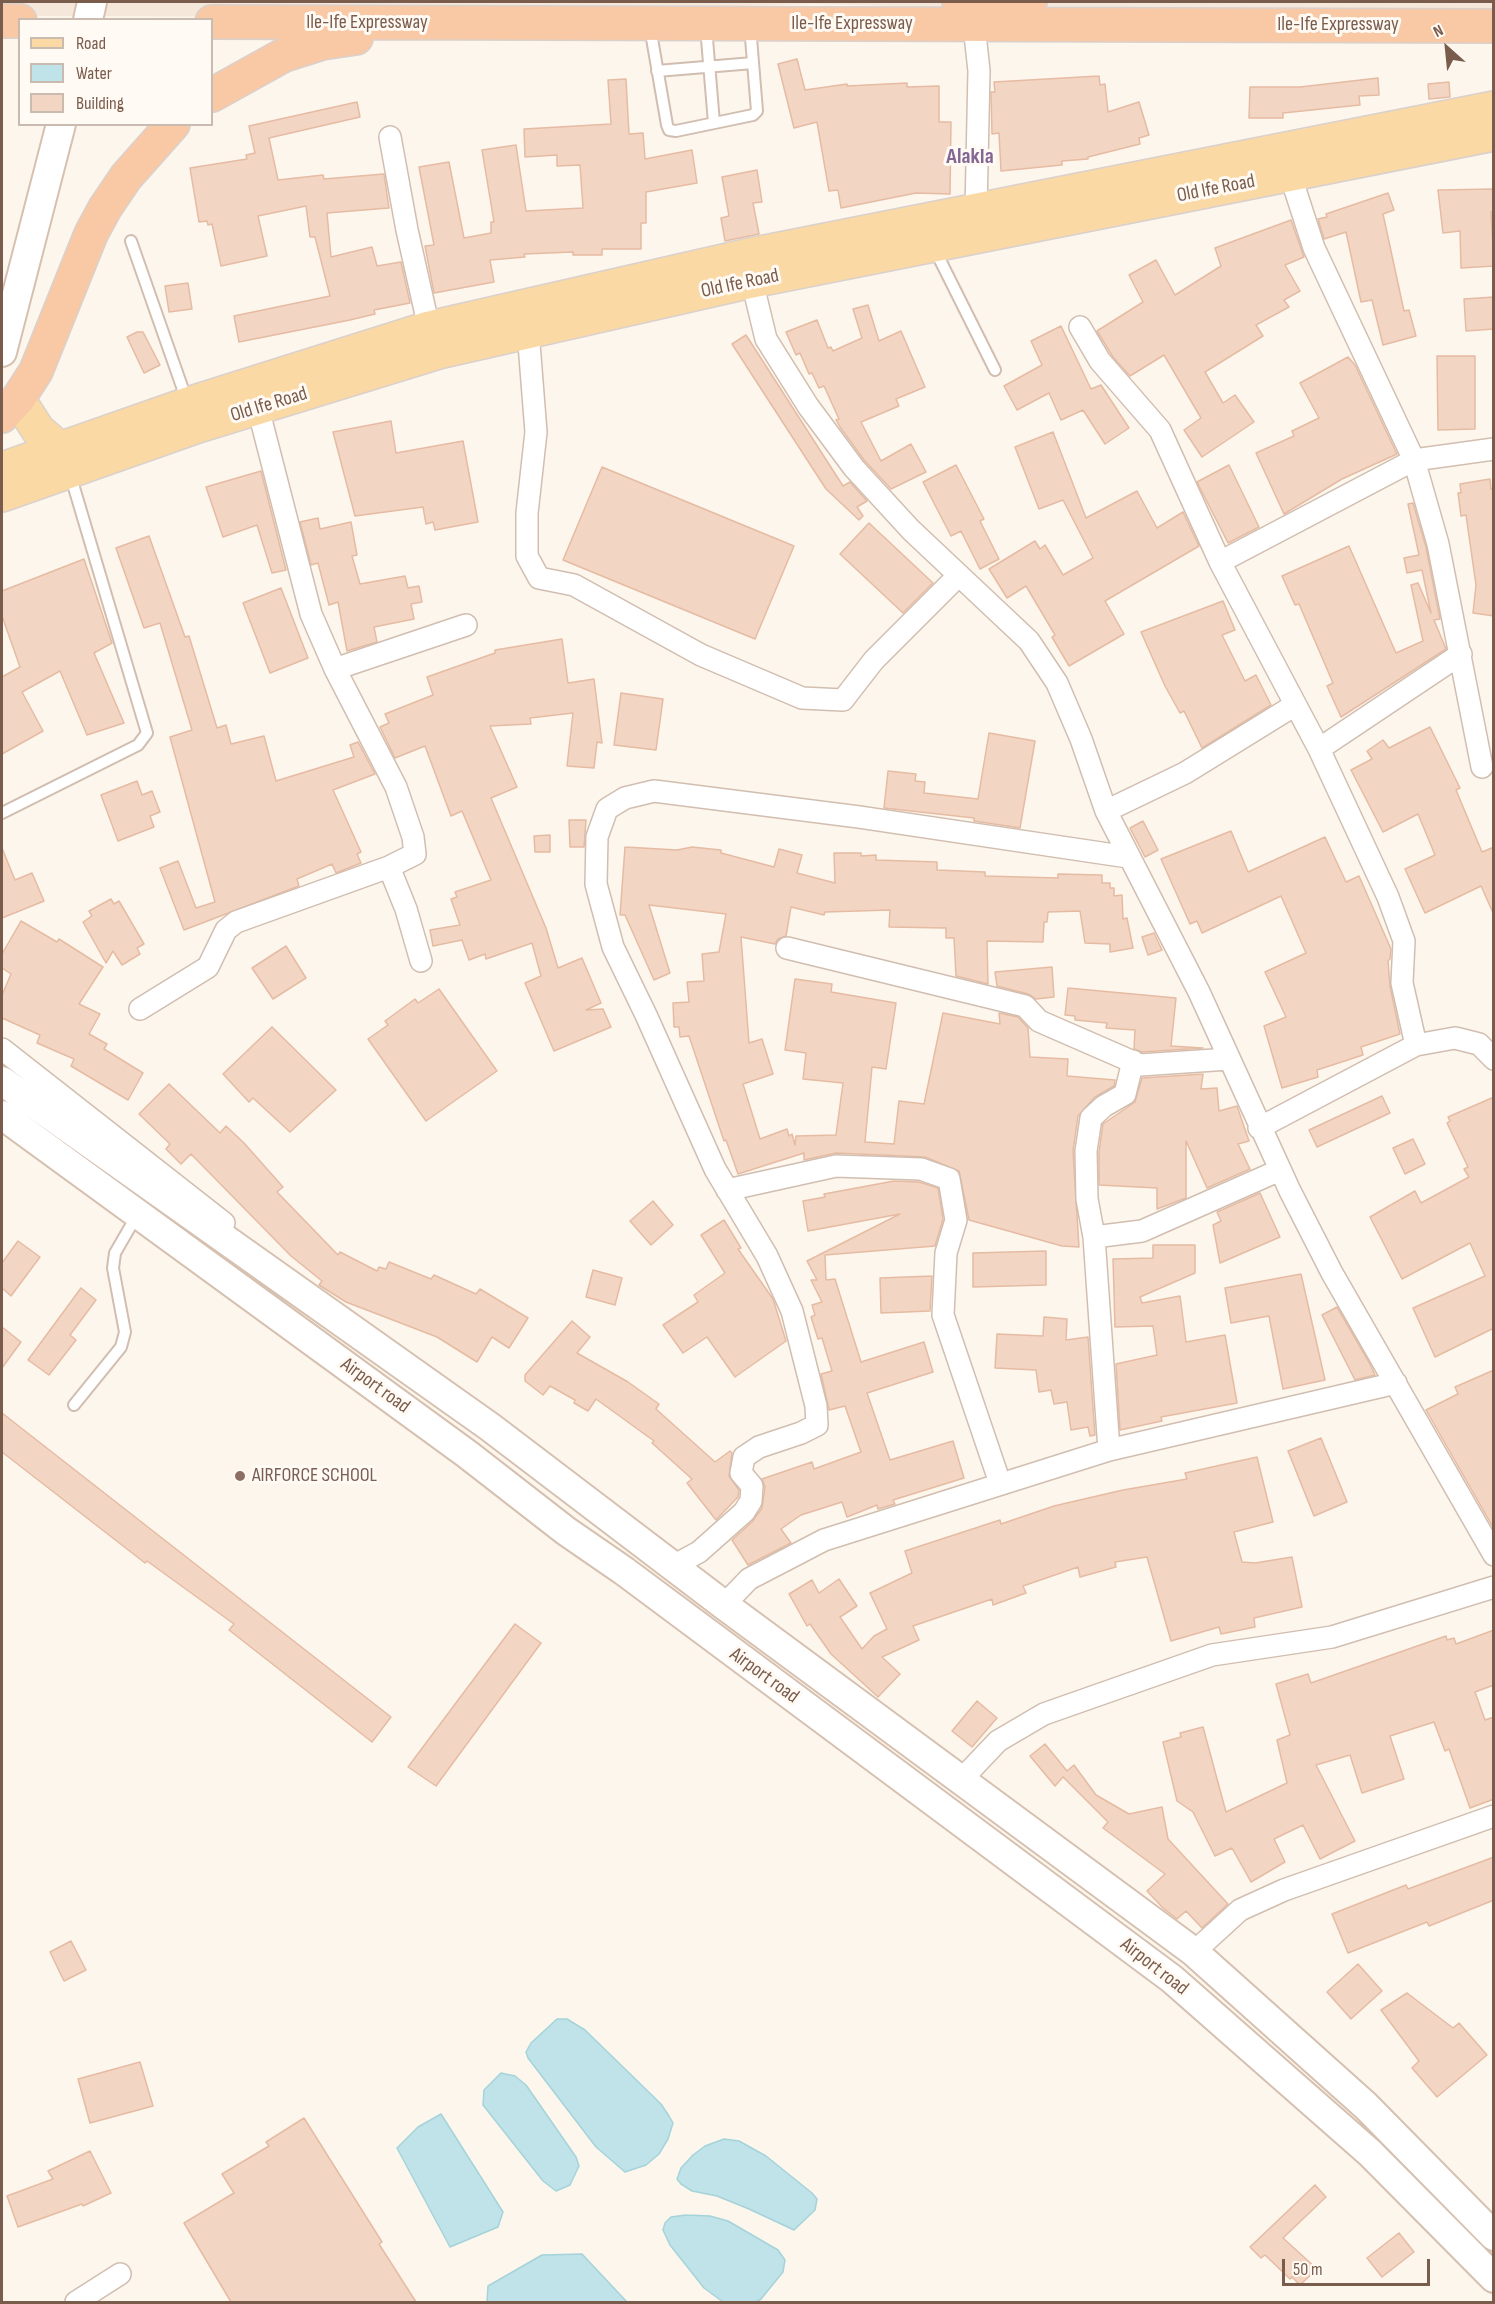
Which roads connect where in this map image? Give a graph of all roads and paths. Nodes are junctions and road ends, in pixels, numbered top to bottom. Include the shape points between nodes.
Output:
1 (92, 2) edge
2 (817, 2) edge
3 (1030, 2) edge
4 (658, 13) edge
5 (966, 13) edge
6 (88, 18) edge
7 (2, 21) edge
8 (18, 21) edge
9 (213, 22) edge
10 (488, 24) junction
11 (706, 24) junction
12 (750, 24) junction
13 (1494, 26) edge
14 (753, 63) junction
15 (709, 67) junction
16 (657, 71) junction
17 (213, 94) edge
18 (1494, 108) edge
19 (714, 123) junction
20 (61, 126) edge
21 (171, 126) edge
22 (1494, 134) edge
23 (390, 137) dead end
24 (1290, 174) junction
25 (976, 210) junction
26 (1046, 210) junction
27 (131, 242) dead end
28 (932, 244) junction
29 (752, 281) junction
30 (1080, 327) dead end
31 (429, 328) junction
32 (528, 331) junction
33 (2, 352) edge
34 (995, 370) dead end
35 (188, 404) junction
36 (10, 408) edge
37 (258, 408) junction
38 (1494, 449) edge
39 (1414, 460) junction
40 (64, 461) junction
41 (2, 469) edge
42 (2, 495) edge
43 (2, 520) edge
44 (1220, 562) junction
45 (959, 575) junction
46 (466, 625) dead end
47 (1461, 654) junction
48 (335, 669) junction
49 (1295, 705) junction
50 (1319, 749) junction
51 (1482, 767) dead end
52 (1106, 811) junction
53 (2, 813) edge
54 (1128, 857) junction
55 (389, 867) junction
56 (787, 948) dead end
57 (420, 961) dead end
58 (140, 1009) dead end
59 (1416, 1045) junction
60 (2, 1049) edge
61 (1229, 1059) junction
62 (1494, 1059) edge
63 (1133, 1061) junction
64 (2, 1081) edge
65 (2, 1114) edge
66 (1259, 1128) junction
67 (1280, 1170) junction
68 (727, 1190) junction
69 (138, 1215) junction
70 (1094, 1237) junction
71 (235, 1247) junction
72 (219, 1271) junction
73 (1396, 1383) junction
74 (74, 1405) dead end
75 (490, 1427) junction
76 (1109, 1450) junction
77 (1000, 1483) junction
78 (1494, 1555) edge
79 (673, 1566) junction
80 (1494, 1587) edge
81 (724, 1605) junction
82 (960, 1780) junction
83 (1494, 1816) edge
84 (1194, 1952) junction
85 (1494, 2236) edge
86 (120, 2274) dead end
87 (1494, 2278) edge
88 (76, 2302) edge

1 - 6 main road
2 - 4 highway, Ile-Ife Expressway
3 - 5 highway, Ile-Ife Expressway via 972,4
4 - 10 highway, Ile-Ife Expressway
4 - 11 highway, Ile-Ife Expressway
4 - 16 lane
5 - 12 highway, Ile-Ife Expressway
5 - 13 highway, Ile-Ife Expressway
5 - 25 street via 980,79
7 - 8 highway
9 - 10 highway, Ile-Ife Expressway
10 - 17 highway via 322,43 284,55
11 - 12 highway, Ile-Ife Expressway
11 - 15 lane
12 - 14 lane
14 - 15 lane
14 - 19 lane via 757,111
15 - 16 lane
15 - 19 lane
16 - 19 lane via 669,130
18 - 26 main road, Old Ife Road
20 - 33 main road
21 - 36 highway via 126,177 105,208 36,371
22 - 24 main road, Old Ife Road
23 - 31 street
24 - 26 main road, Old Ife Road
24 - 39 street via 1314,248
25 - 26 main road, Old Ife Road
25 - 31 main road, Old Ife Road via 745,256
26 - 28 main road, Old Ife Road
27 - 35 lane
28 - 29 main road, Old Ife Road
28 - 34 lane
29 - 32 main road, Old Ife Road
29 - 45 street via 766,339 808,406 854,468 910,530
30 - 44 street via 1100,361 1160,430
31 - 35 main road, Old Ife Road
32 - 37 main road, Old Ife Road via 439,352
32 - 45 street via 536,432 527,513 527,556 539,578 574,585 701,655 802,698 843,700 874,660
35 - 40 main road, Old Ife Road
36 - 40 main road via 38,430
37 - 40 main road, Old Ife Road
37 - 48 street via 311,614
38 - 39 street
39 - 44 street
39 - 47 street via 1438,544
40 - 41 main road, Old Ife Road
40 - 42 main road, Old Ife Road
40 - 43 main road
40 - 53 lane via 147,733 138,745
44 - 49 street
45 - 52 street via 1029,641 1057,684
46 - 48 street
47 - 50 street
47 - 51 street
48 - 55 street via 396,787 413,837 415,854
49 - 50 street
49 - 52 street via 1185,773
50 - 59 street via 1388,897 1404,941 1402,983
52 - 54 street
54 - 61 street via 1199,992
54 - 68 street via 654,790 625,798 607,809 597,837 596,884 613,947
55 - 57 street
55 - 58 street via 236,921 226,930 208,967
56 - 63 street via 1025,1006 1039,1021
59 - 62 street via 1455,1038 1479,1044
59 - 66 street
60 - 75 street via 299,1284 478,1410
61 - 63 street via 1164,1065 1140,1065
61 - 66 street
63 - 70 street via 1125,1094 1091,1118 1086,1151 1087,1199
64 - 71 main road, Airport road
65 - 69 main road, Airport road
66 - 67 street
67 - 70 street via 1142,1231
67 - 73 street via 1332,1273
68 - 77 street via 836,1166 921,1169 949,1179 956,1220 946,1253 944,1315
68 - 79 street via 767,1256 792,1311 816,1406 817,1425 759,1447 744,1457 741,1473 752,1486 751,1501 744,1512 699,1552
69 - 72 main road, Airport road
69 - 74 lane via 115,1253 113,1268 125,1332 121,1347
70 - 76 street
71 - 72 main road
71 - 75 main road, Airport road
72 - 87 main road, Airport road via 1172,1979 1370,2153
73 - 76 street
73 - 78 street
75 - 79 main road, Airport road
76 - 77 street
77 - 81 street via 824,1540 749,1579
79 - 81 main road, Airport road
80 - 82 street via 1332,1637 1212,1655 1044,1714 998,1741
81 - 82 main road, Airport road
82 - 84 main road, Airport road
83 - 84 street via 1284,1890 1240,1910
84 - 85 main road, Airport road via 1366,2106
86 - 88 street

